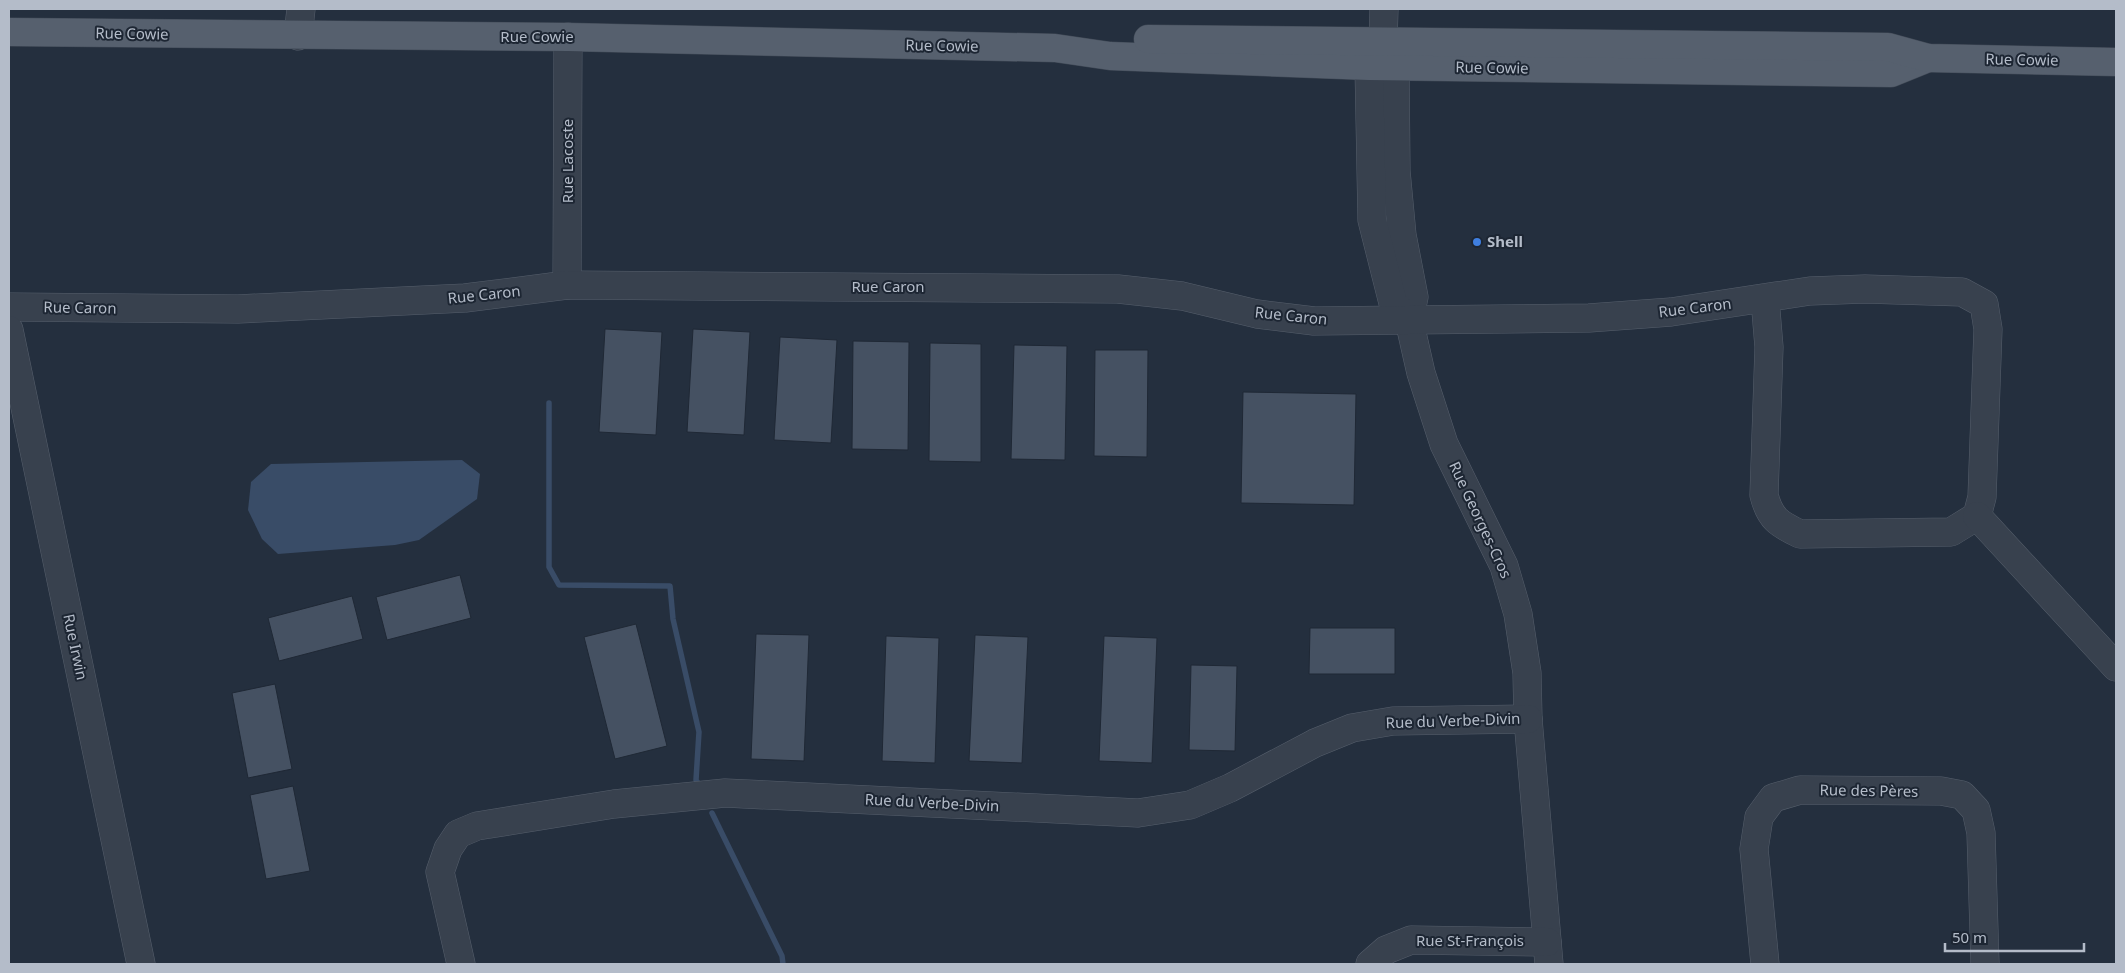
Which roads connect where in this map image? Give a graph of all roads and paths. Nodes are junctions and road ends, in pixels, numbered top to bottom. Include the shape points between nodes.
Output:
1 (301, 9) edge
2 (1384, 9) edge
3 (12, 33) edge
4 (298, 36) junction
5 (568, 37) junction
6 (1383, 58) junction
7 (2116, 62) edge
8 (567, 285) junction
9 (1765, 299) junction
10 (9, 307) edge
11 (1409, 320) junction
12 (9, 330) edge
13 (1977, 516) junction
14 (2116, 667) edge
15 (1528, 719) junction
16 (1548, 953) edge
17 (141, 964) edge
18 (461, 964) edge
19 (1370, 964) edge
20 (1765, 964) edge
21 (1985, 964) edge

1 - 4 street
2 - 6 street, Rue Georges-Cros
3 - 4 main road, Rue Cowie
4 - 5 main road, Rue Cowie
5 - 6 main road, Rue Cowie via 1055,48 1110,39
5 - 8 street, Rue Lacoste
6 - 7 main road, Rue Cowie via 1888,47 1928,58
6 - 11 street, Rue Georges-Cros via 1385,195 1402,236 1414,297
8 - 10 street, Rue Caron via 465,298 238,310
8 - 11 street, Rue Caron via 1118,289 1182,296 1257,314 1314,321
9 - 11 street, Rue Caron via 1670,312 1589,318
9 - 13 street via 1769,347 1764,495 1768,508 1780,525 1800,534 1952,532
9 - 13 street, Rue Caron via 1810,291 1865,289 1962,292 1984,304 1988,329 1982,497
11 - 15 street, Rue Georges-Cros via 1421,372 1444,444 1504,566 1518,614 1527,673
12 - 17 street, Rue Irwin
13 - 14 street
15 - 16 street, Rue Georges-Cros
15 - 18 street, Rue du Verbe-Divin via 1393,721 1352,728 1190,805 1138,813 725,793 614,804 477,826 458,834 448,849 440,872
16 - 19 street, Rue St-François via 1411,940 1386,950
20 - 21 street, Rue des Pères via 1754,849 1759,818 1773,798 1800,790 1962,795 1976,810 1981,833

